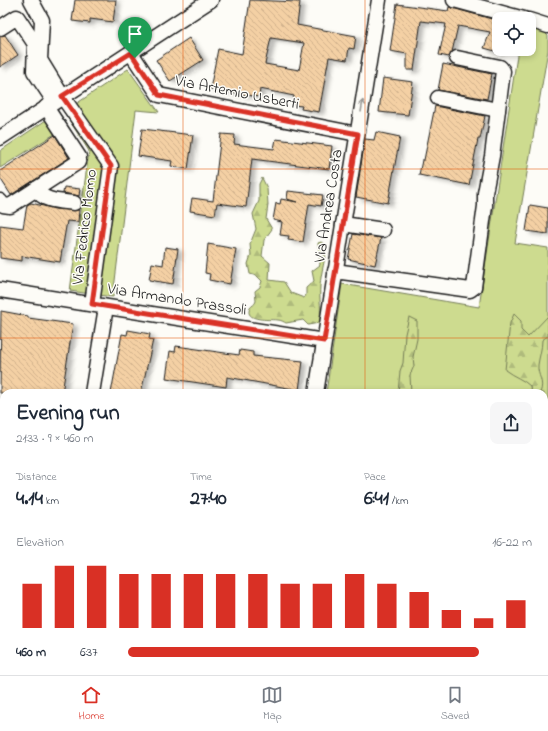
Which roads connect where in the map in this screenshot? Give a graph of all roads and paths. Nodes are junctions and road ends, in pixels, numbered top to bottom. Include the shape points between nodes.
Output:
1 (31, 0) edge
2 (211, 0) edge
3 (379, 0) edge
4 (454, 0) edge
5 (498, 12) edge
6 (536, 22) edge
7 (548, 26) edge
8 (0, 28) edge
9 (131, 53) junction
10 (456, 58) dead end
11 (438, 98) dead end
12 (54, 101) junction
13 (498, 110) junction
14 (358, 134) junction
15 (0, 138) edge
16 (36, 189) junction
17 (0, 201) edge
18 (74, 203) dead end
19 (343, 224) junction
20 (384, 230) dead end
21 (335, 271) junction
22 (0, 290) edge
23 (92, 304) junction
24 (106, 306) junction
25 (324, 341) junction
26 (93, 389) edge
27 (317, 389) edge

1 - 12 street via 42,20 40,60
2 - 9 street
14 -> 3 street, Via Andrea Costa
4 - 5 street
6 - 7 street
8 - 12 street via 17,18 35,44 34,71
9 - 12 street
9 - 14 street, Via Artemio Usberti via 159,95
10 - 13 street via 500,67 503,70
11 - 13 street
12 - 15 street
12 - 16 street via 79,157 78,162
12 - 23 street, Via Fedrico Momo via 111,166
13 - 21 street via 474,287 470,290
14 - 19 street, Via Andrea Costa
16 - 17 street via 10,206 3,205
16 - 18 street via 46,199
19 - 20 street
19 - 21 street, Via Andrea Costa
21 - 25 street, Via Andrea Costa
22 - 23 street, Via Armando Prassoli
23 - 24 street, Via Armando Prassoli
24 - 25 street, Via Armando Prassoli
24 - 26 street
25 - 27 street, Via Andrea Costa

